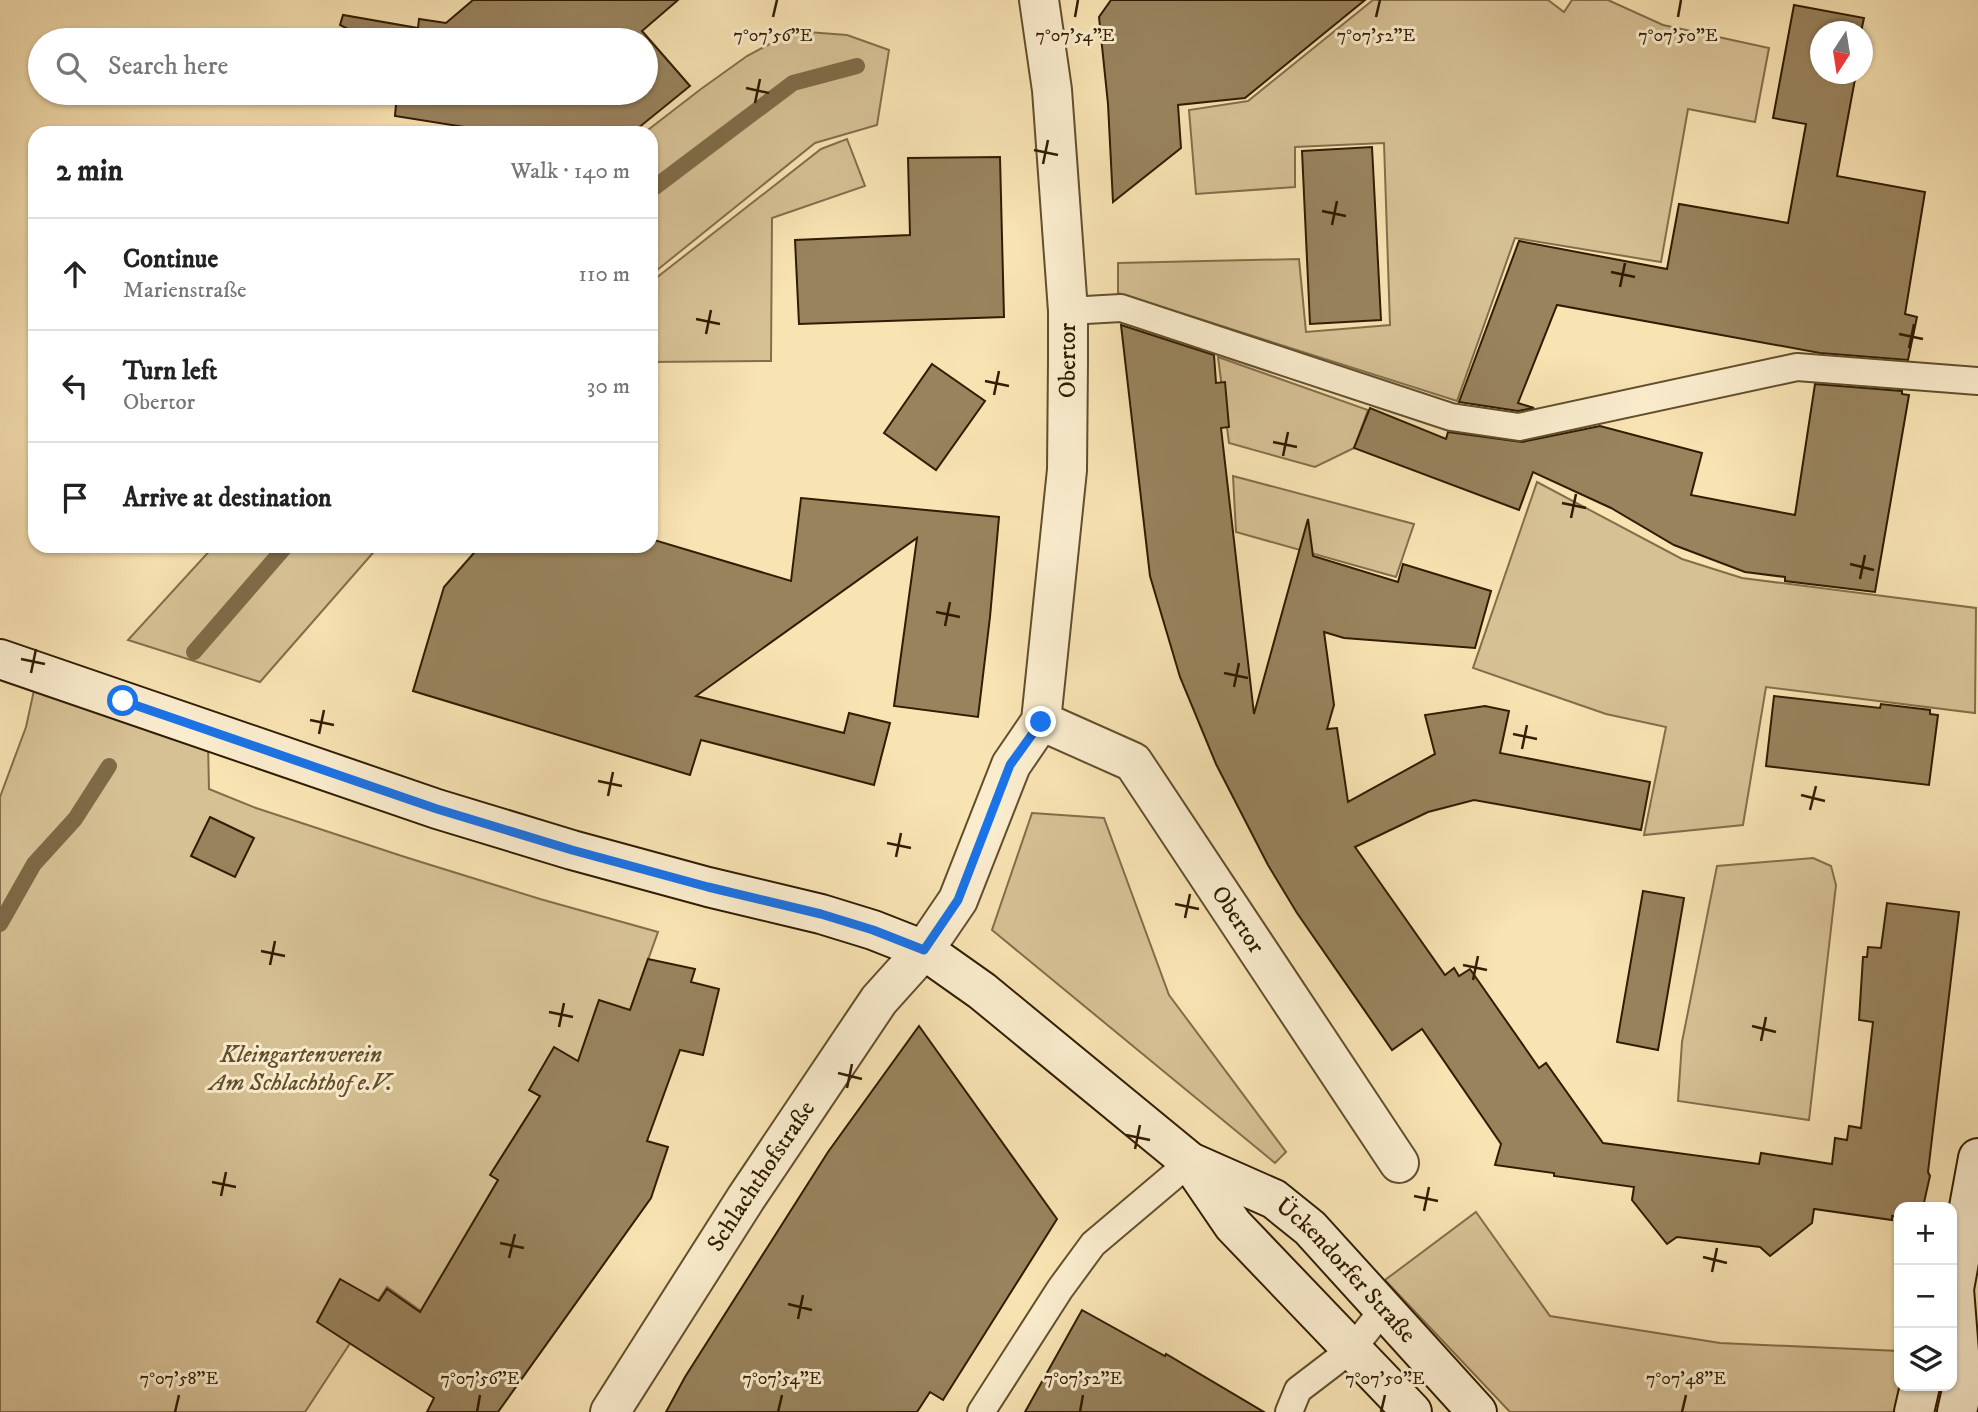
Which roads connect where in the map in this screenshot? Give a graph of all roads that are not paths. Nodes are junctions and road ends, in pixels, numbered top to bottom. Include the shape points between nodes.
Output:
1 (1039, 0) edge
2 (1068, 311) junction
3 (1978, 381) edge
4 (0, 659) edge
5 (1041, 722) junction
6 (924, 950) junction
7 (1978, 1157) edge
8 (1190, 1162) junction
9 (1399, 1163) dead end
10 (1957, 1271) edge
11 (1383, 1310) junction
12 (1956, 1328) edge
13 (1353, 1348) junction
14 (1919, 1391) edge
15 (610, 1412) edge
16 (981, 1412) edge
17 (1289, 1412) edge
18 (1412, 1412) edge
19 (1477, 1412) edge
20 (1914, 1412) edge
21 (1957, 1412) edge

1 - 2 main road, Obertor via 1052,90
2 - 3 lane via 1121,308 1451,417 1519,427 1797,367
2 - 5 main road, Obertor via 1067,470
4 - 6 main road, Ückendorfer Straße via 437,809 572,850 821,914
5 - 6 main road, Obertor via 1010,765 958,900
5 - 9 main road, Obertor via 1133,762
6 - 8 main road, Ückendorfer Straße
6 - 15 main road, Schlachthofstraße via 879,1000
7 - 10 main road
8 - 11 main road, Ückendorfer Straße via 1274,1199 1310,1228
8 - 13 main road, Ückendorfer Straße via 1233,1226
8 - 16 lane via 1093,1244
11 - 13 lane
11 - 19 main road, Ückendorfer Straße
12 - 21 main road via 1962,1390
13 - 17 lane via 1298,1390
13 - 18 main road, Ückendorfer Straße
14 - 20 main road

